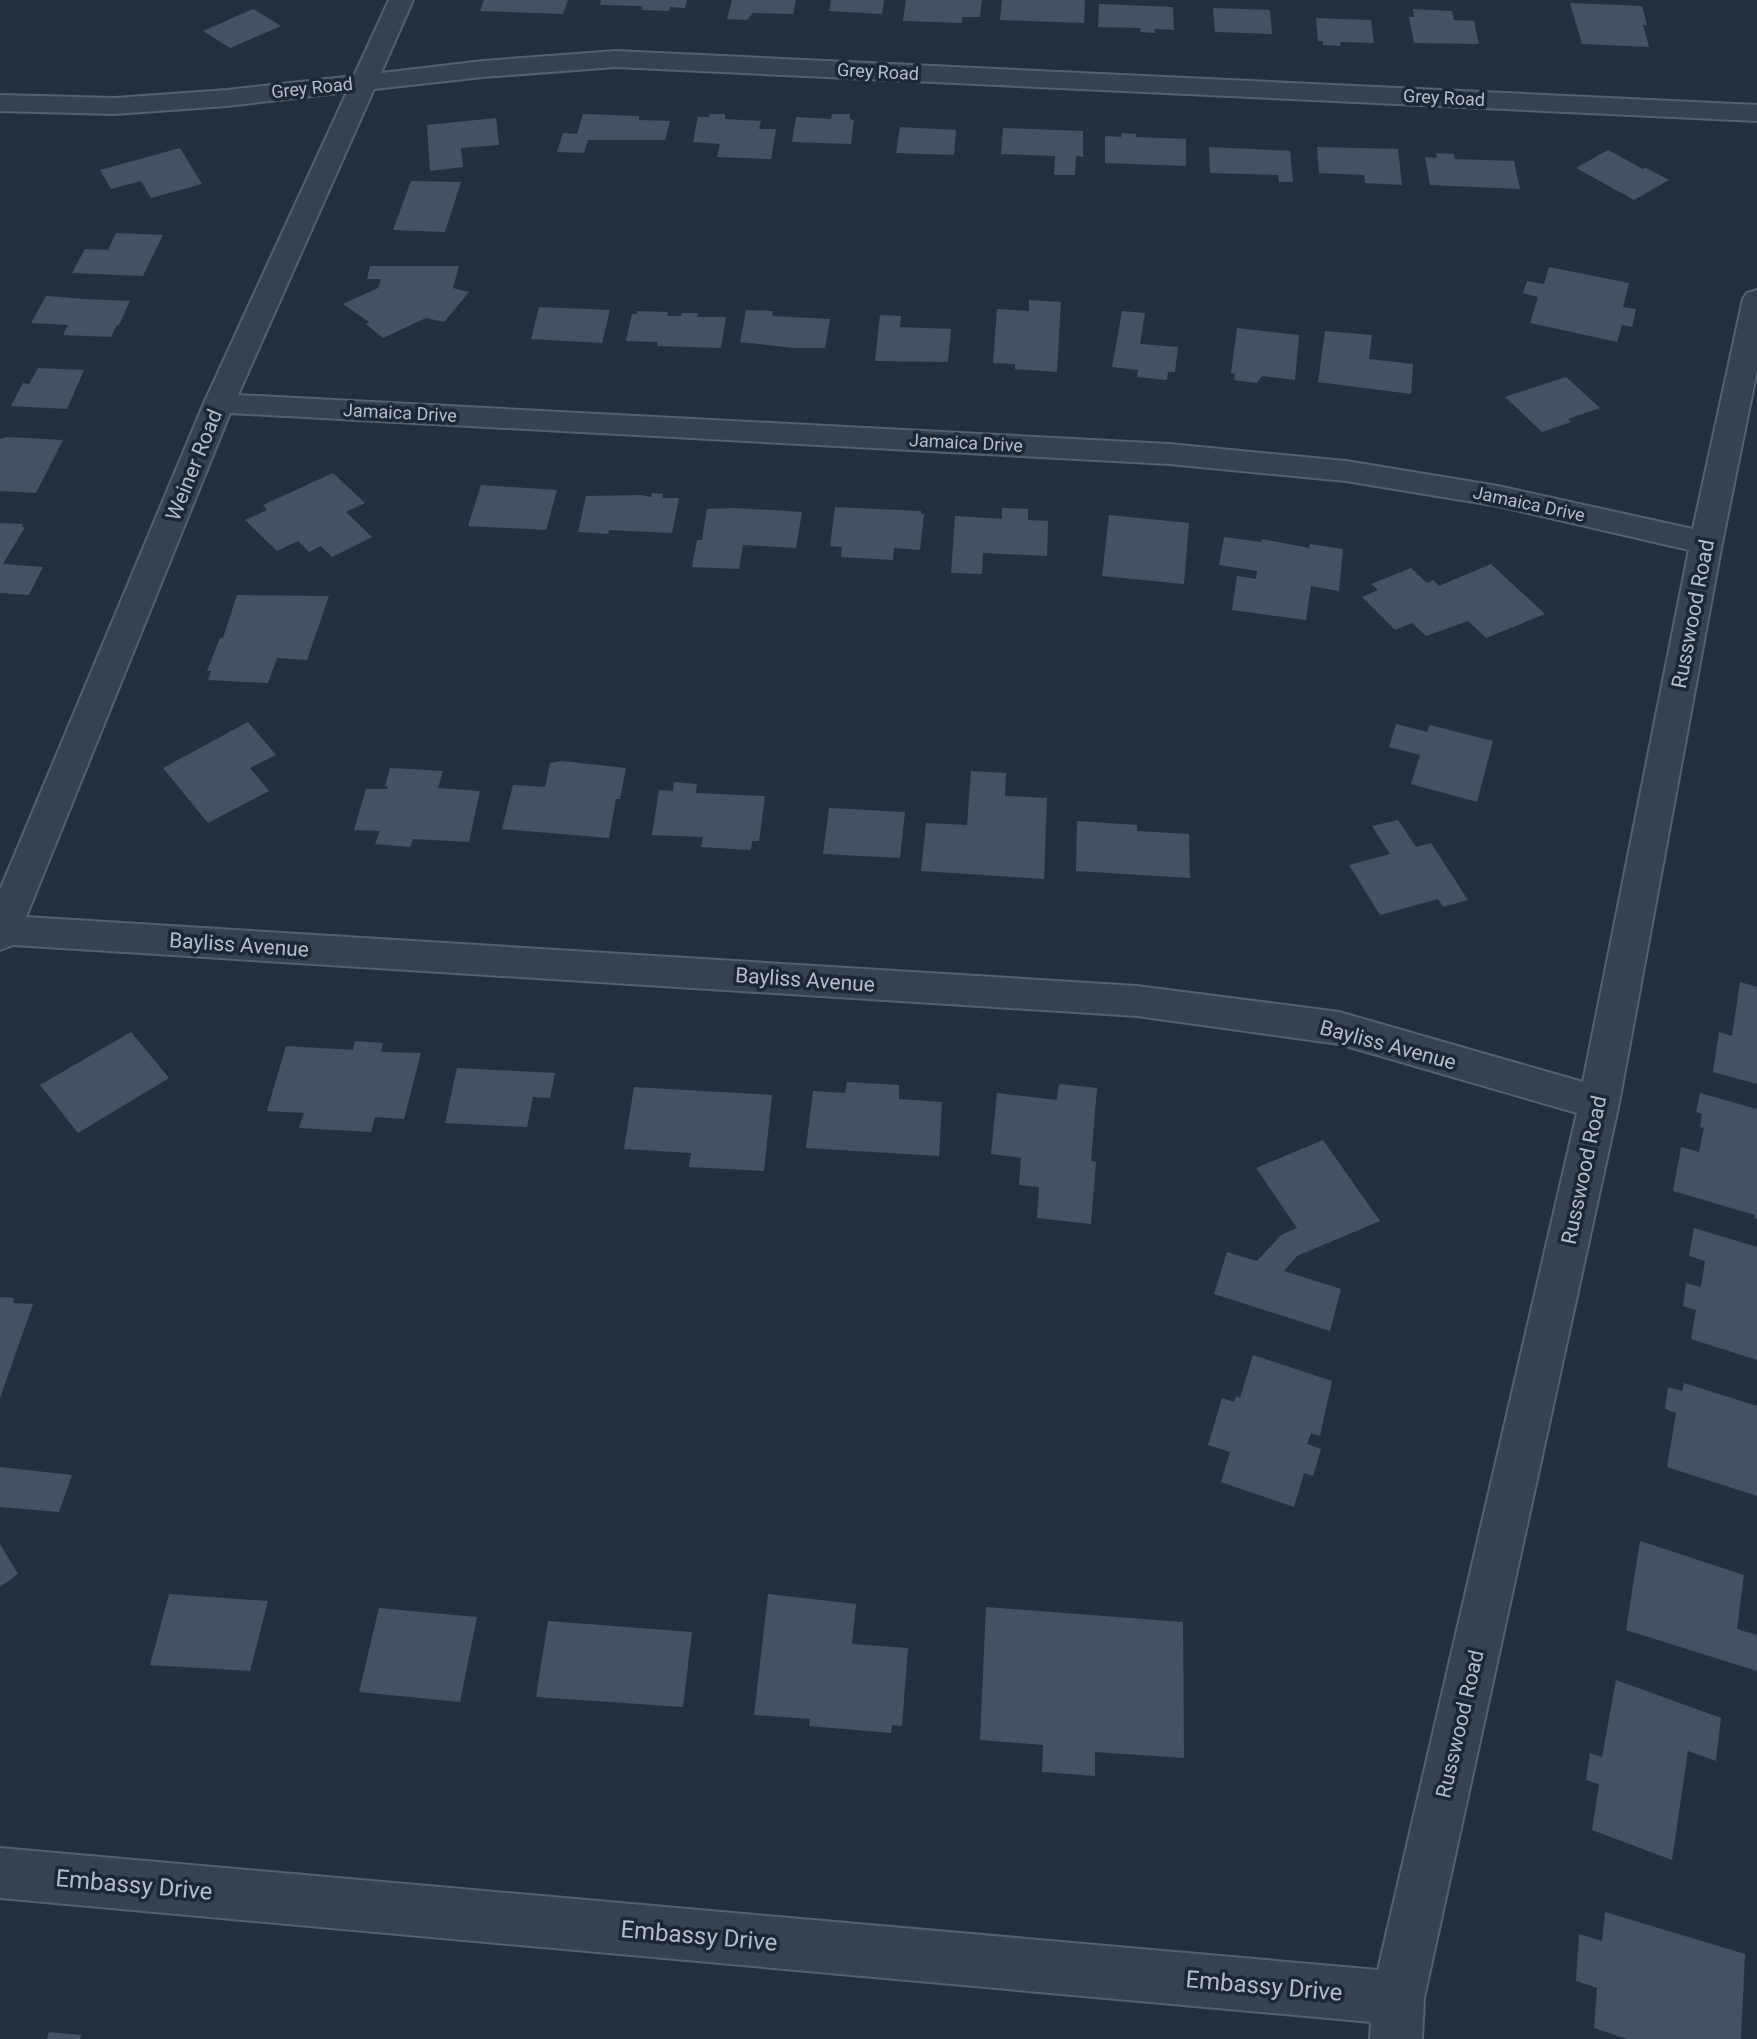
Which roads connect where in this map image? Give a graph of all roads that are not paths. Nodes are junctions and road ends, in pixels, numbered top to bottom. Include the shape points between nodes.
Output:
1 (401, 0) edge
2 (366, 83) junction
3 (0, 103) edge
4 (1757, 113) edge
5 (1757, 299) edge
6 (219, 403) junction
7 (1706, 543) junction
8 (1, 932) edge
9 (1599, 1103) junction
10 (0, 1873) edge
11 (1397, 2019) edge

1 - 2 street, Weiner Road
2 - 3 street, Grey Road via 115,106
2 - 4 street, Grey Road via 616,59
2 - 6 street, Weiner Road
5 - 7 street, Russwood Road
6 - 7 street, Jamaica Drive via 1183,455 1346,471 1498,496
6 - 8 street, Weiner Road
7 - 9 street, Russwood Road
8 - 9 street, Bayliss Avenue via 1137,1001 1339,1028
9 - 11 street, Russwood Road
10 - 11 street, Embassy Drive

